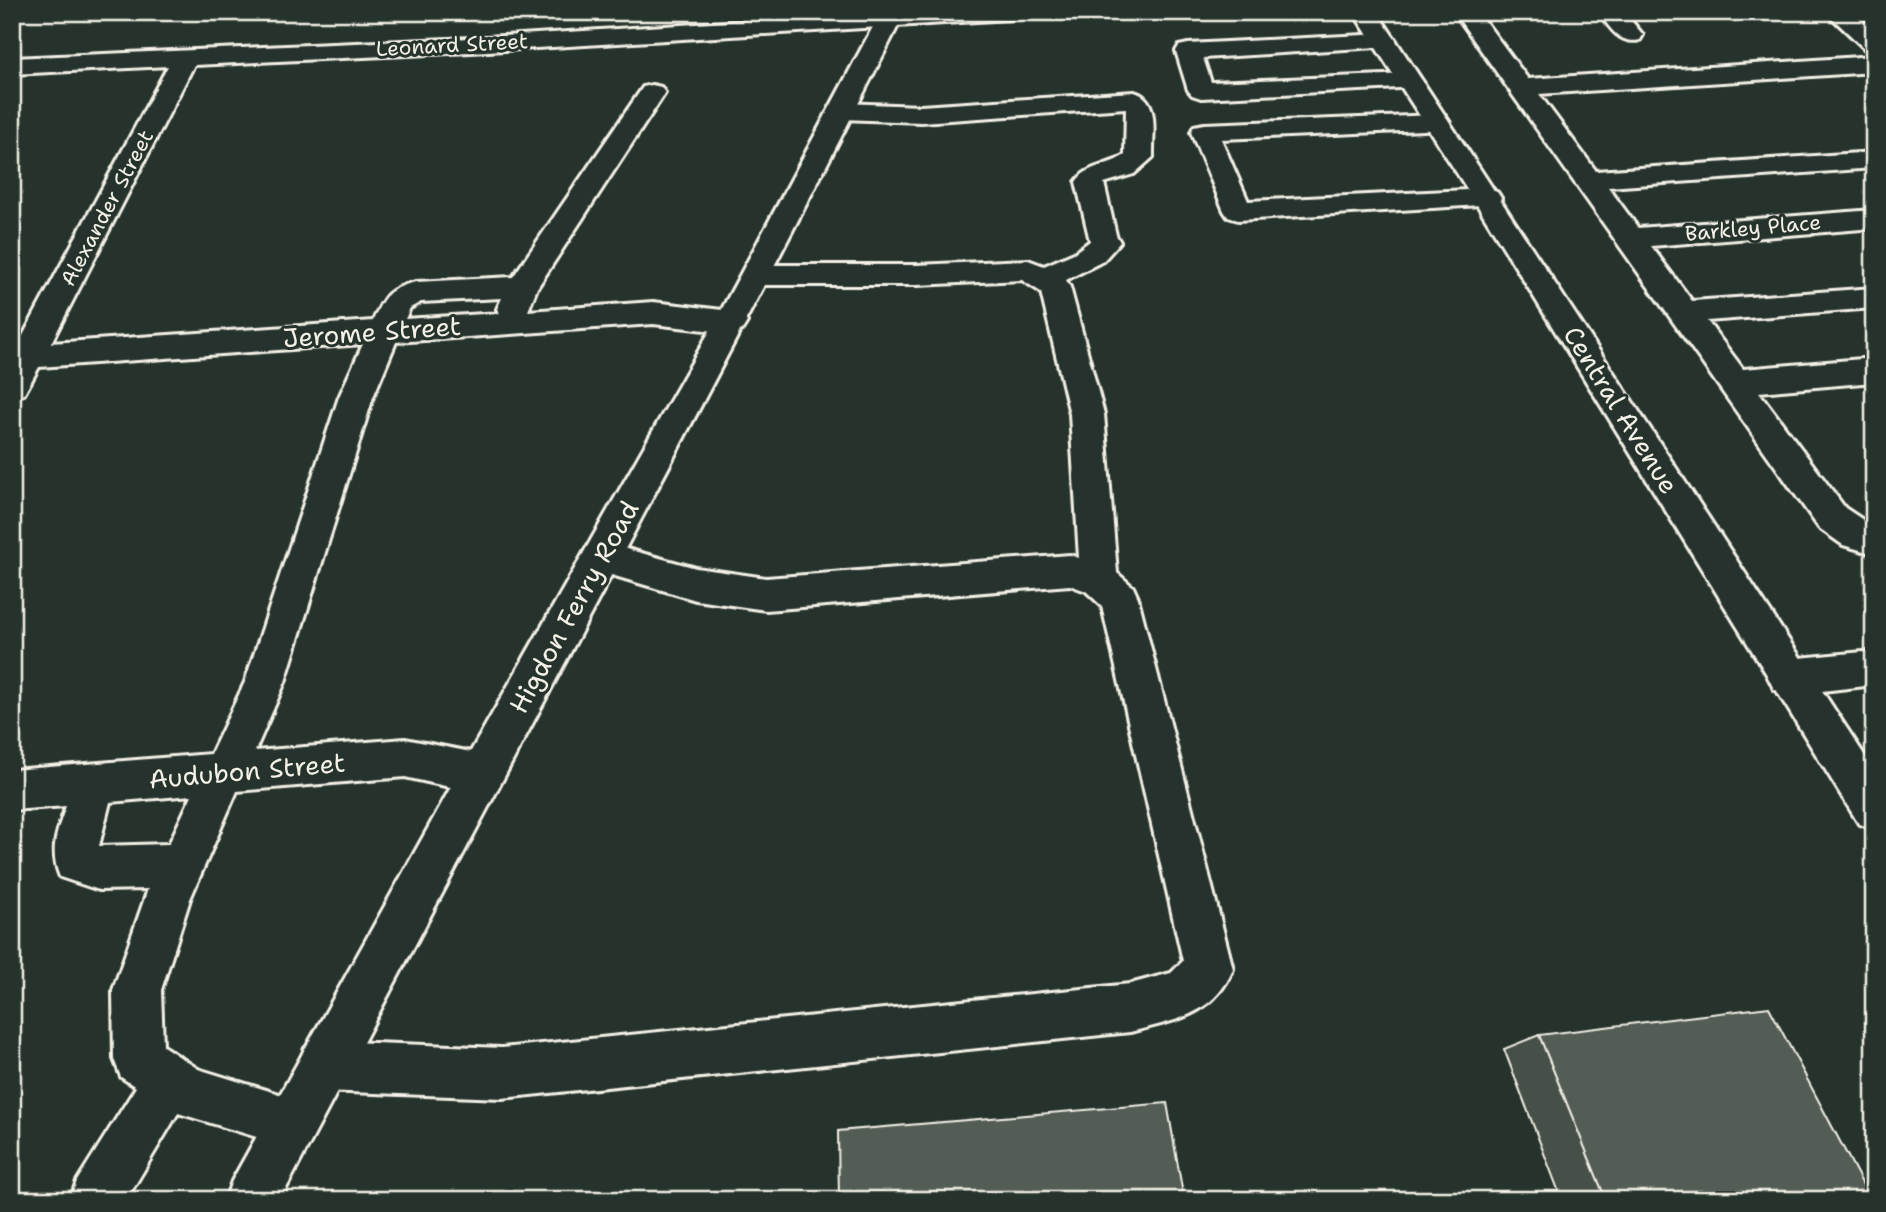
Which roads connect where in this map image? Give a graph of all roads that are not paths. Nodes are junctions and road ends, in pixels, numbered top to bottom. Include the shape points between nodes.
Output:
1 (1010, 12) edge
2 (1365, 12) edge
3 (1466, 12) edge
4 (1611, 12) edge
5 (1838, 12) edge
6 (892, 15) edge
7 (1631, 35) dead end
8 (1384, 41) junction
9 (1874, 44) edge
10 (185, 60) junction
11 (1874, 64) edge
12 (12, 66) edge
13 (1410, 82) junction
14 (1522, 87) junction
15 (652, 93) dead end
16 (842, 111) junction
17 (1437, 123) junction
18 (1874, 160) edge
19 (1590, 180) junction
20 (1488, 198) junction
21 (1874, 219) edge
22 (1632, 238) junction
23 (756, 275) junction
24 (1042, 279) junction
25 (523, 287) junction
26 (1874, 298) edge
27 (1685, 312) junction
28 (731, 321) junction
29 (506, 323) junction
30 (385, 332) junction
31 (21, 356) edge
32 (1874, 370) edge
33 (1735, 382) junction
34 (12, 386) edge
35 (1874, 539) edge
36 (601, 557) junction
37 (1100, 580) junction
38 (1874, 668) edge
39 (1788, 677) junction
40 (223, 773) junction
41 (481, 774) junction
42 (95, 783) junction
43 (12, 790) edge
44 (1874, 809) edge
45 (182, 866) junction
46 (323, 1066) junction
47 (169, 1080) junction
48 (293, 1122) junction
49 (96, 1200) edge
50 (251, 1200) edge

1 - 6 street, Leonard Street
2 - 8 street, Central Avenue
3 - 14 street
4 - 7 street
5 - 9 street
6 - 10 street, Leonard Street
6 - 16 street, Higdon Ferry Road
8 - 13 street, Central Avenue
8 - 13 street via 1188,51 1201,90
10 - 12 street, Leonard Street
10 - 31 street, Alexander Street
11 - 14 street
13 - 17 street, Central Avenue
14 - 19 street
15 - 25 street
16 - 23 street, Higdon Ferry Road
16 - 24 street via 921,114 1134,100 1139,106 1139,157 1130,166 1095,176 1090,182 1105,242 1100,249
17 - 20 street, Central Avenue
17 - 20 street via 1204,132 1238,211
18 - 19 street
19 - 22 street
20 - 39 street, Central Avenue
21 - 22 street, Barkley Place
22 - 27 street
23 - 24 street via 1028,270
23 - 28 street, Higdon Ferry Road
24 - 37 street via 1055,287 1087,414
25 - 29 street
25 - 30 street via 415,292 397,301
26 - 27 street
27 - 33 street
28 - 29 street, Jerome Street via 653,313
28 - 36 street, Higdon Ferry Road
29 - 30 street, Jerome Street
30 - 31 street, Jerome Street
30 - 40 street via 356,397 265,682
31 - 34 street, Alexander Street
32 - 33 street
33 - 35 street via 1832,518 1856,535
36 - 37 street via 695,584 766,594 1070,570
36 - 41 street, Higdon Ferry Road
37 - 46 street via 1119,598 1209,969 1185,993 1130,1009 502,1073
38 - 39 street
39 - 44 street, Central Avenue
40 - 41 street, Audubon Street via 405,758
40 - 42 street, Audubon Street
40 - 45 street
41 - 46 street, Higdon Ferry Road
42 - 43 street, Audubon Street
42 - 45 street via 77,838 76,862 99,868
45 - 47 street via 137,990 139,1059
46 - 48 street, Higdon Ferry Road
47 - 48 street via 186,1091
47 - 49 street
48 - 50 street, Higdon Ferry Road

